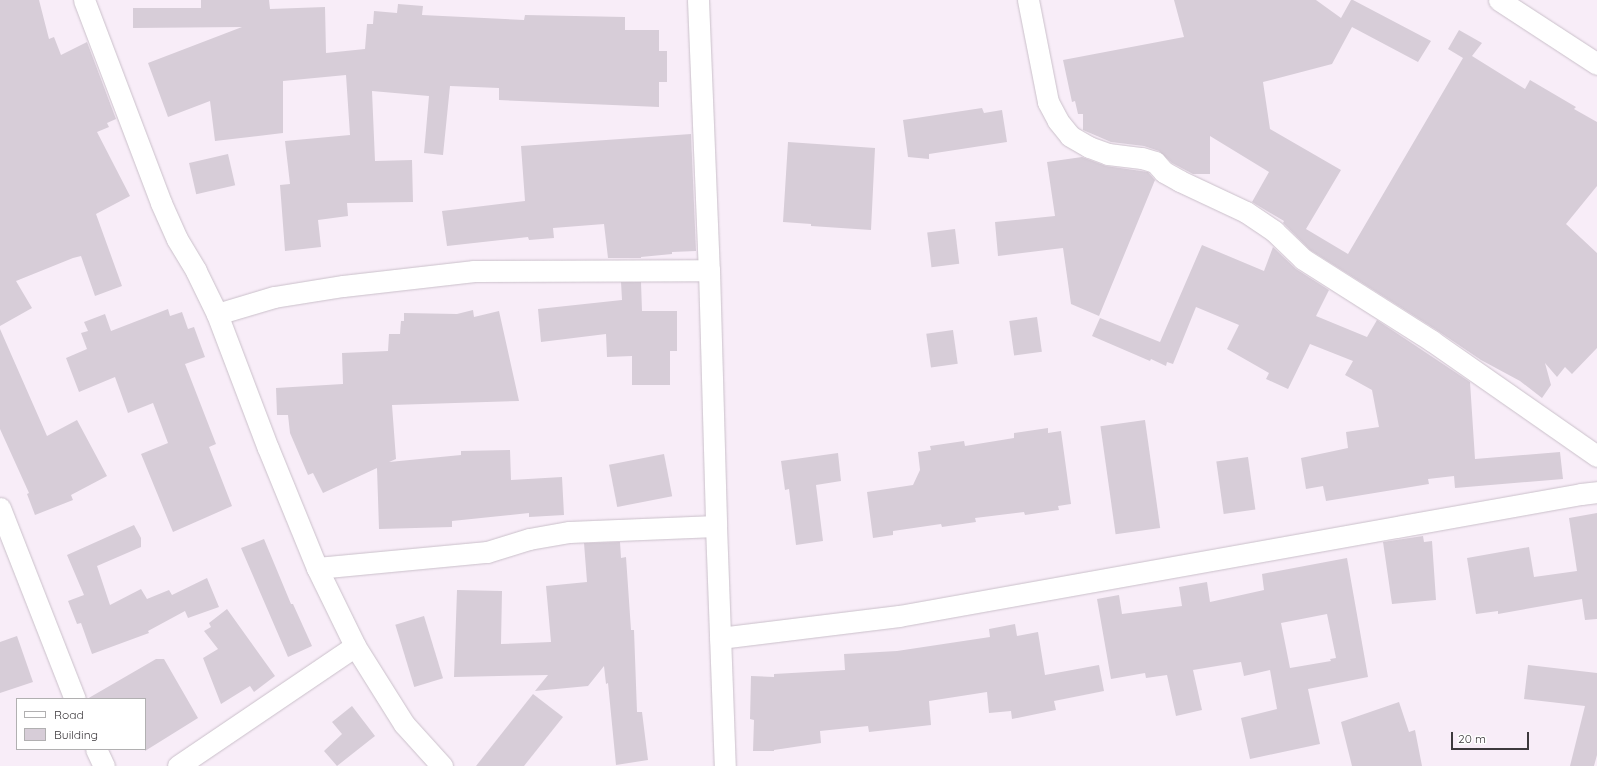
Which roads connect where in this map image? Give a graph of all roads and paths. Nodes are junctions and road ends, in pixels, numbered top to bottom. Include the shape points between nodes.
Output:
1 (84, 0) edge
2 (698, 0) edge
3 (1028, 0) edge
4 (1499, 0) edge
5 (1597, 64) edge
6 (709, 270) junction
7 (217, 314) junction
8 (1597, 456) edge
9 (1597, 492) edge
10 (0, 508) edge
11 (716, 526) junction
12 (317, 568) junction
13 (720, 638) junction
14 (355, 646) junction
15 (75, 698) edge
16 (96, 750) edge
17 (104, 766) edge
18 (178, 766) edge
19 (442, 766) edge
20 (726, 766) edge

1 - 7 street via 161,203
2 - 6 street
3 - 8 street via 1048,102 1070,136 1108,154 1155,162 1164,172 1180,181 1246,212 1274,231 1303,259 1432,341
4 - 5 street
6 - 7 street via 474,271 343,286 274,297
6 - 11 street
7 - 12 street
9 - 13 street via 962,606
10 - 15 street
11 - 12 street via 569,532 529,539 487,552
11 - 13 street
12 - 14 street
13 - 20 street
14 - 18 street
14 - 19 street via 404,724
16 - 17 street

